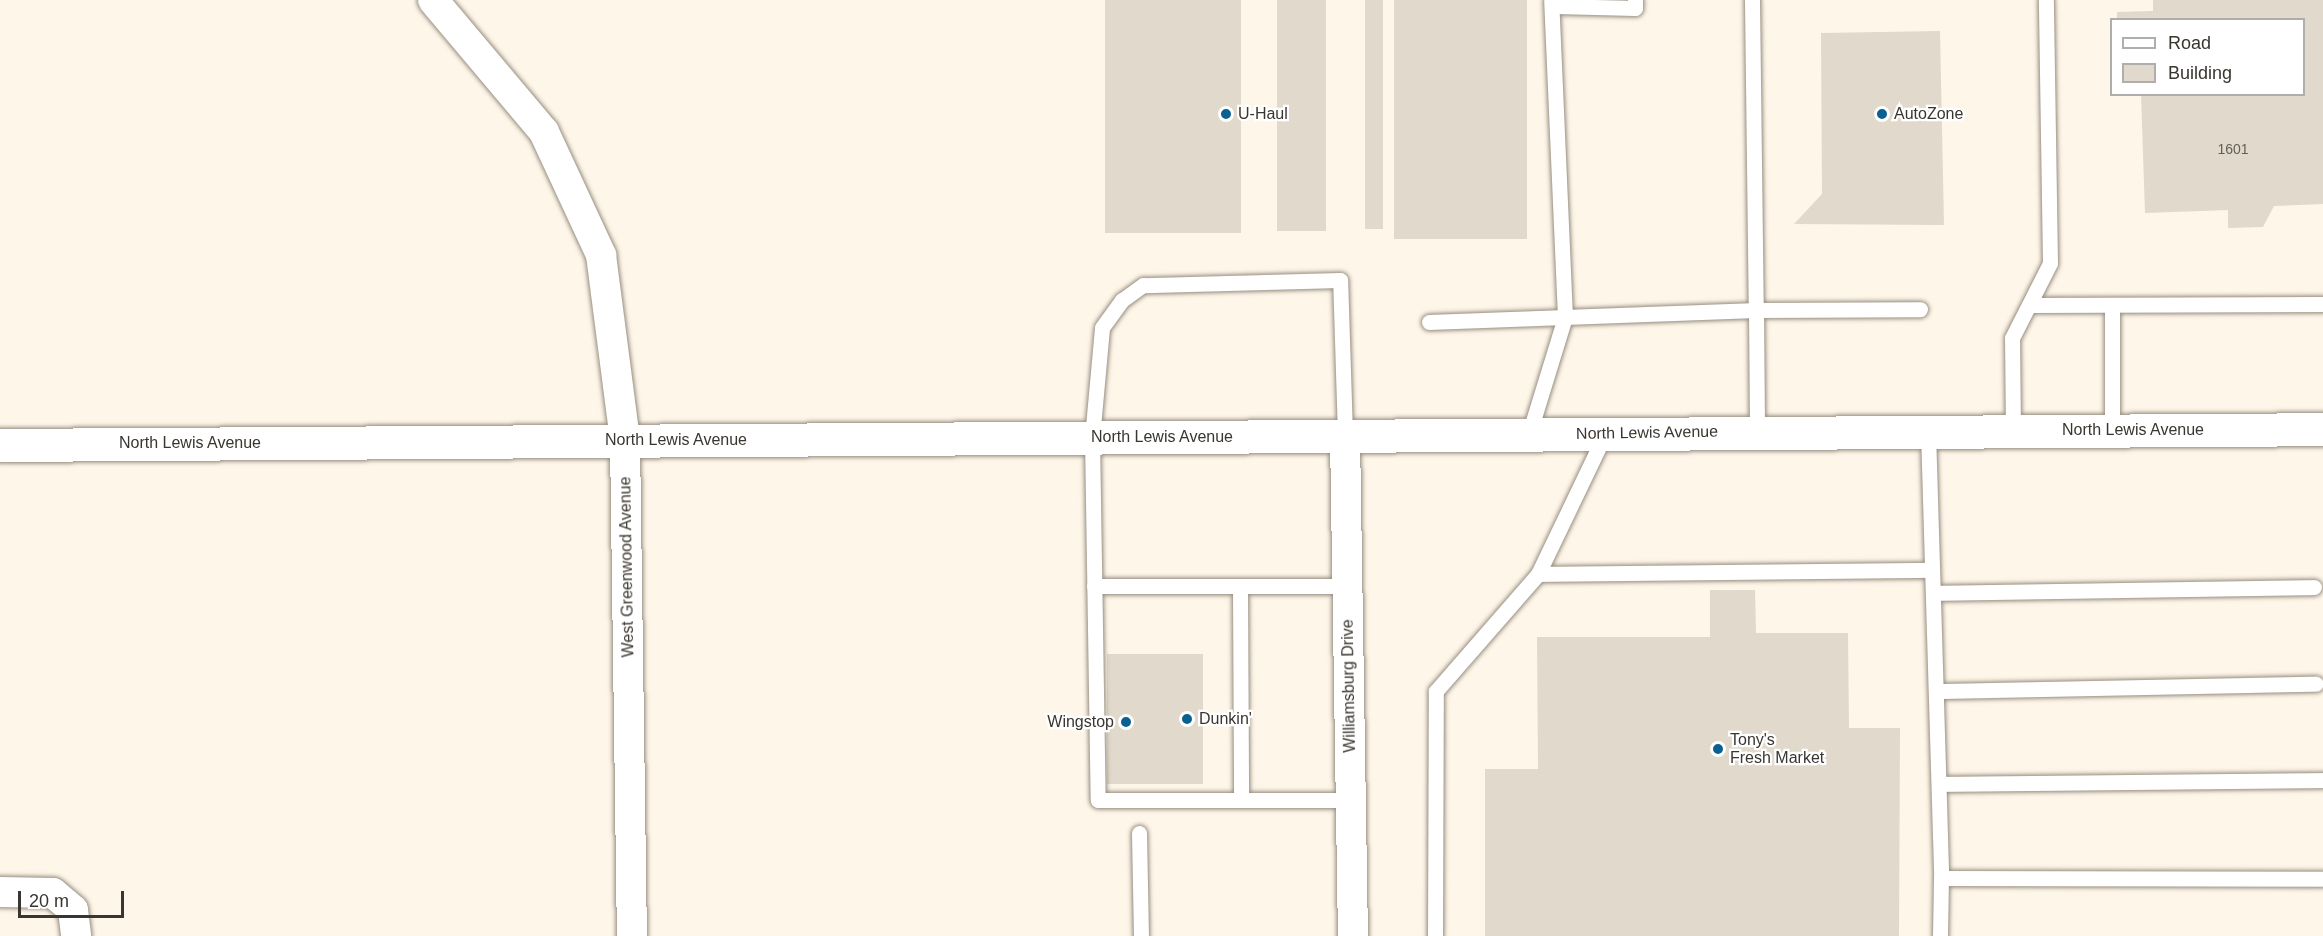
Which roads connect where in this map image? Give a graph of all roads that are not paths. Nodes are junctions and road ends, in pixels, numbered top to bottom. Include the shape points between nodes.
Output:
1 (433, 0) edge
2 (1635, 0) edge
3 (1752, 0) edge
4 (2046, 0) edge
5 (1552, 3) edge
6 (2323, 304) edge
7 (2029, 305) junction
8 (2112, 305) junction
9 (1920, 309) dead end
10 (1756, 310) junction
11 (1565, 317) junction
12 (1428, 322) dead end
13 (2323, 429) edge
14 (2112, 430) junction
15 (1928, 431) junction
16 (2013, 431) junction
17 (1757, 432) junction
18 (1529, 434) junction
19 (1605, 434) junction
20 (1345, 435) junction
21 (1092, 437) junction
22 (626, 440) junction
23 (0, 445) edge
24 (1932, 570) junction
25 (1538, 574) junction
26 (1094, 586) junction
27 (1240, 586) junction
28 (1347, 586) junction
29 (2314, 586) dead end
30 (1933, 593) junction
31 (2316, 684) dead end
32 (1936, 691) junction
33 (2323, 780) edge
34 (1939, 784) junction
35 (1241, 800) junction
36 (1350, 800) junction
37 (1139, 833) dead end
38 (1941, 878) junction
39 (2323, 879) edge
40 (0, 892) edge
41 (76, 936) edge
42 (632, 936) edge
43 (1141, 936) edge
44 (1353, 936) edge
45 (1435, 936) edge
46 (1940, 936) edge

1 - 22 street, West Greenwood Avenue via 559,156 601,255
2 - 5 lane via 1635,8
3 - 10 lane
4 - 7 lane via 2050,263
5 - 11 lane
6 - 8 lane
7 - 8 lane
7 - 16 lane via 2012,338
8 - 14 lane
9 - 10 lane
10 - 11 lane
10 - 17 lane
11 - 12 lane
11 - 18 lane
13 - 14 main road, North Lewis Avenue
14 - 16 main road, North Lewis Avenue
15 - 16 main road, North Lewis Avenue
15 - 17 main road, North Lewis Avenue
15 - 24 lane
17 - 19 main road, North Lewis Avenue
18 - 19 main road, North Lewis Avenue
18 - 20 main road, North Lewis Avenue
19 - 25 lane
20 - 21 main road, North Lewis Avenue
20 - 21 lane via 1340,280 1143,285 1122,300 1102,328
20 - 28 street, Williamsburg Drive
21 - 22 main road, North Lewis Avenue
21 - 26 lane
22 - 23 main road, North Lewis Avenue
22 - 42 street, West Greenwood Avenue
24 - 25 lane
24 - 30 lane
25 - 45 lane via 1436,691
26 - 27 lane
26 - 35 lane via 1098,800
27 - 28 lane
27 - 35 lane
28 - 36 street, Williamsburg Drive
29 - 30 lane
30 - 32 lane
31 - 32 lane
32 - 34 lane
33 - 34 lane
34 - 38 lane
35 - 36 lane
36 - 44 street, Williamsburg Drive
37 - 43 lane
38 - 39 lane
38 - 46 lane
40 - 41 street via 53,893 73,910

